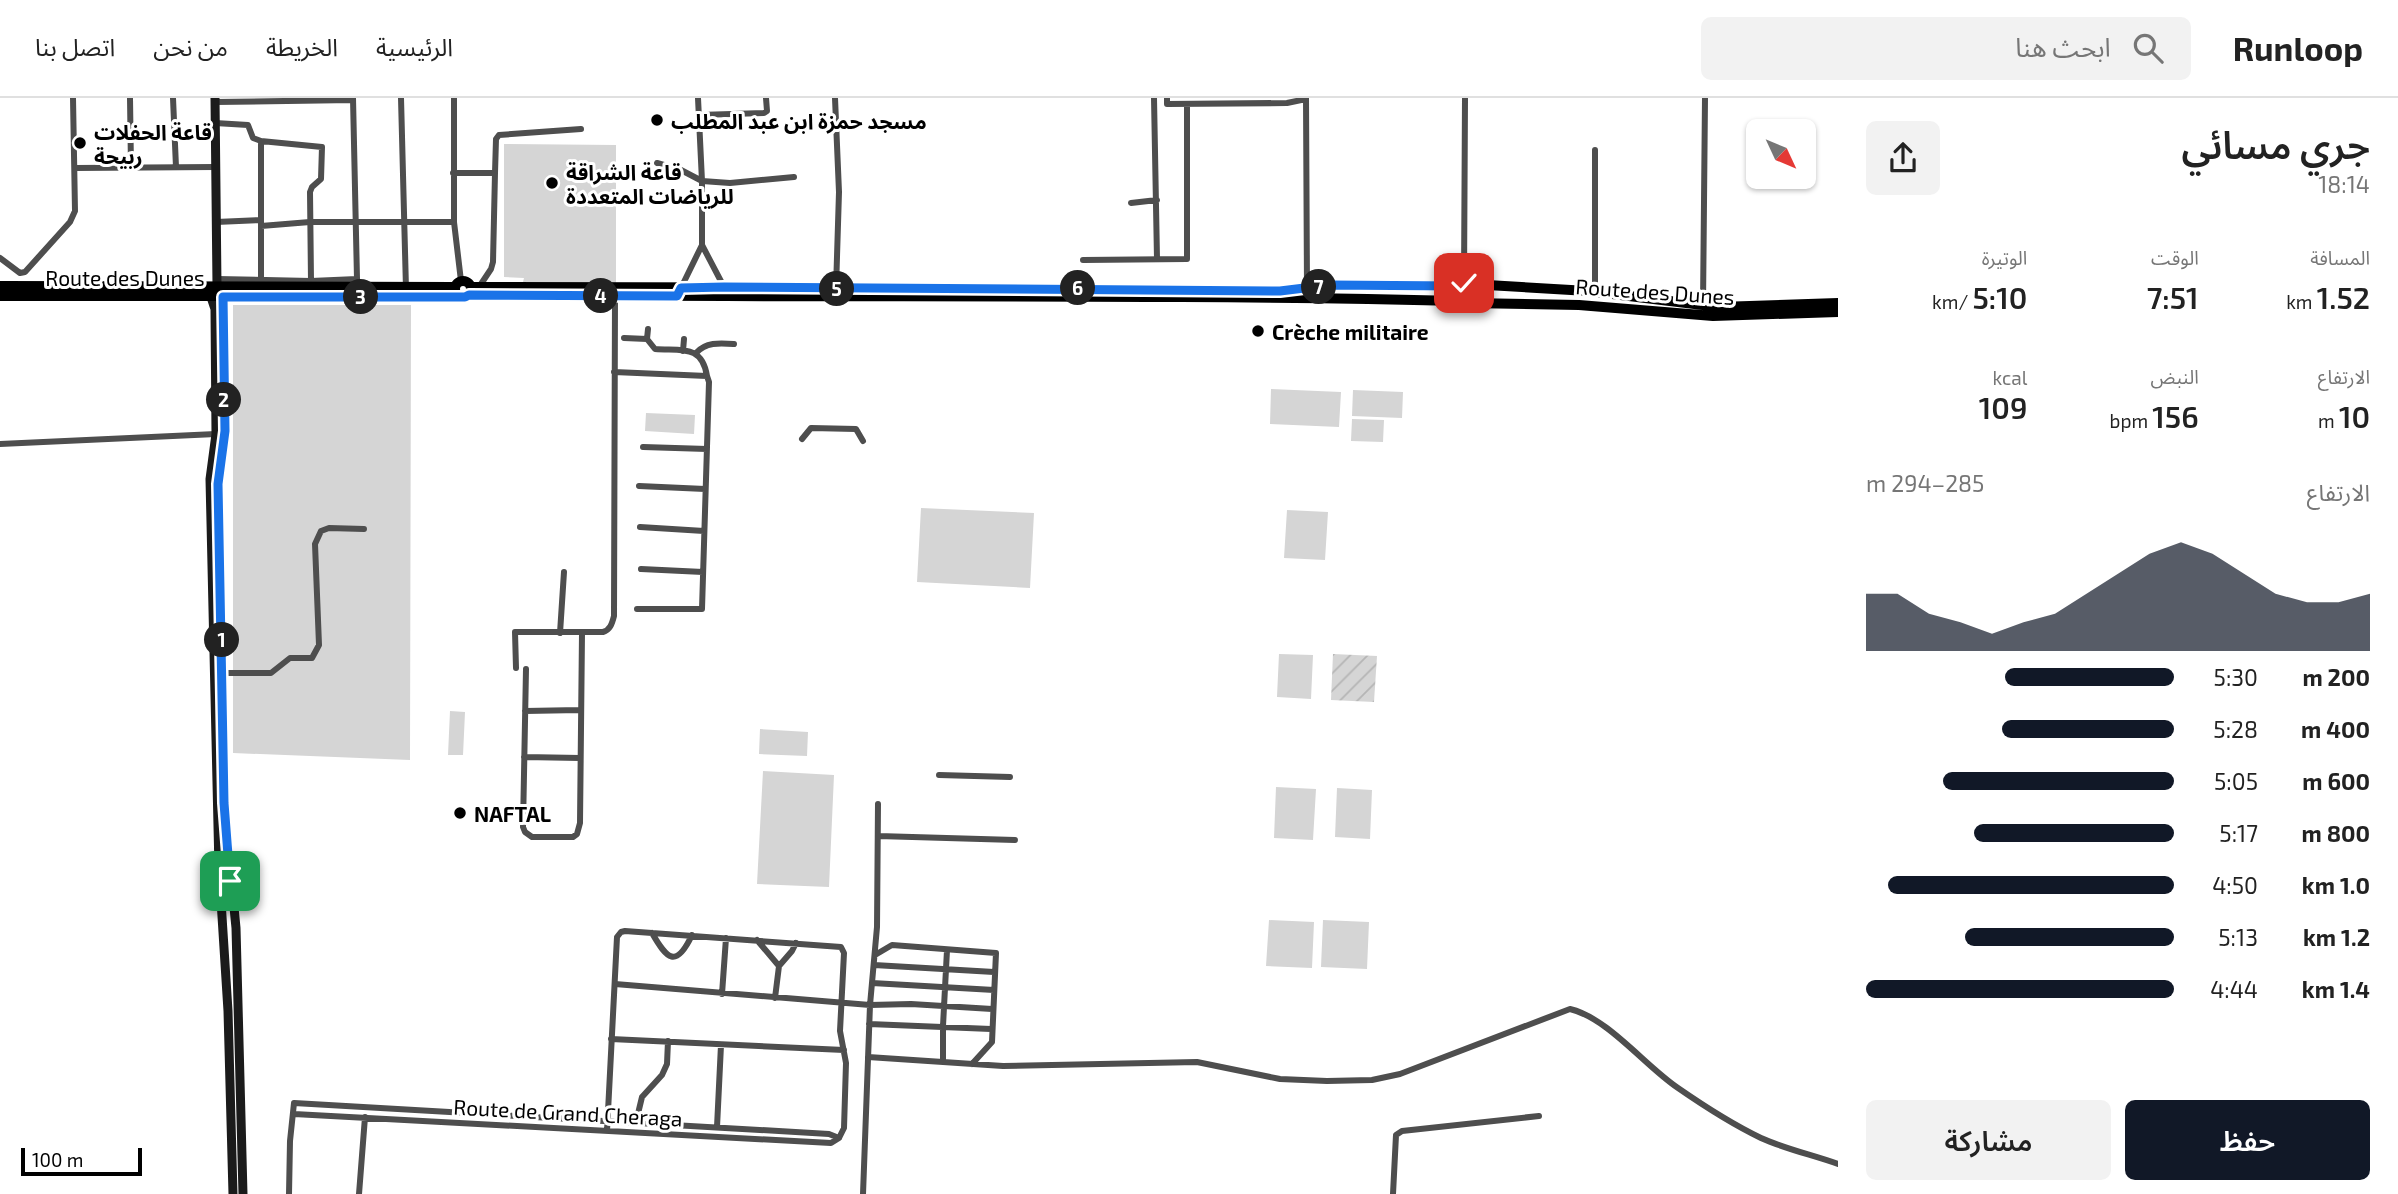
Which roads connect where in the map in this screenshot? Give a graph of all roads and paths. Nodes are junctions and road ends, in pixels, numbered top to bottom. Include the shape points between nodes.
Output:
1 (73, 98) edge
2 (130, 98) edge
3 (173, 98) edge
4 (401, 98) edge
5 (454, 98) edge
6 (698, 98) edge
7 (766, 98) edge
8 (835, 98) edge
9 (1154, 98) edge
10 (1167, 98) edge
11 (1306, 98) edge
12 (1465, 98) edge
13 (1705, 98) edge
14 (353, 99) edge
15 (215, 100) edge
16 (1187, 105) junction
17 (699, 115) junction
18 (215, 123) junction
19 (581, 129) dead end
20 (261, 141) junction
21 (1595, 149) dead end
22 (657, 163) dead end
23 (176, 167) junction
24 (215, 167) junction
25 (75, 168) junction
26 (131, 168) junction
27 (453, 173) junction
28 (495, 173) junction
29 (794, 177) dead end
30 (702, 181) junction
31 (1157, 200) junction
32 (1131, 203) dead end
33 (216, 222) junction
34 (310, 222) junction
35 (404, 222) junction
36 (454, 222) junction
37 (261, 223) junction
38 (356, 223) junction
39 (702, 245) junction
40 (0, 258) edge
41 (1157, 259) junction
42 (1083, 260) dead end
43 (261, 280) junction
44 (311, 281) junction
45 (217, 282) junction
46 (357, 284) junction
47 (1464, 284) junction
48 (0, 286) edge
49 (724, 287) junction
50 (406, 289) junction
51 (466, 289) junction
52 (836, 289) junction
53 (679, 292) junction
54 (1595, 292) junction
55 (1307, 293) junction
56 (0, 296) edge
57 (615, 296) junction
58 (211, 297) junction
59 (223, 297) junction
60 (1458, 302) junction
61 (1469, 303) junction
62 (1838, 303) edge
63 (1703, 306) junction
64 (1838, 312) edge
65 (648, 329) dead end
66 (624, 338) dead end
67 (684, 339) dead end
68 (647, 340) junction
69 (734, 344) dead end
70 (683, 351) junction
71 (696, 354) junction
72 (614, 372) junction
73 (706, 376) junction
74 (216, 434) junction
75 (802, 439) dead end
76 (863, 441) dead end
77 (0, 444) edge
78 (643, 447) dead end
79 (707, 449) junction
80 (639, 486) dead end
81 (705, 489) junction
82 (640, 527) dead end
83 (363, 529) dead end
84 (704, 531) junction
85 (641, 569) dead end
86 (564, 572) dead end
87 (703, 572) junction
88 (637, 609) dead end
89 (560, 633) junction
90 (582, 633) junction
91 (516, 668) dead end
92 (526, 668) dead end
93 (222, 673) junction
94 (580, 710) junction
95 (525, 711) junction
96 (524, 757) junction
97 (580, 758) junction
98 (939, 775) dead end
99 (1010, 777) dead end
100 (878, 804) dead end
101 (878, 836) junction
102 (1016, 840) dead end
103 (652, 933) junction
104 (692, 935) junction
105 (726, 938) junction
106 (757, 940) junction
107 (796, 943) junction
108 (947, 950) junction
109 (875, 955) junction
110 (874, 965) junction
111 (779, 966) junction
112 (946, 969) junction
113 (994, 972) junction
114 (872, 983) junction
115 (615, 984) junction
116 (945, 987) junction
117 (994, 990) junction
118 (722, 994) junction
119 (775, 998) junction
120 (840, 1002) junction
121 (870, 1005) junction
122 (944, 1006) junction
123 (992, 1009) junction
124 (869, 1024) junction
125 (943, 1026) junction
126 (992, 1029) junction
127 (611, 1039) junction
128 (668, 1041) junction
129 (721, 1045) junction
130 (844, 1050) junction
131 (868, 1057) junction
132 (943, 1062) junction
133 (972, 1064) junction
134 (294, 1114) junction
135 (1539, 1116) dead end
136 (365, 1118) junction
137 (607, 1120) junction
138 (636, 1122) junction
139 (717, 1127) junction
140 (607, 1131) junction
141 (839, 1138) junction
142 (1838, 1164) edge
143 (233, 1194) edge
144 (243, 1194) edge
145 (289, 1194) edge
146 (359, 1194) edge
147 (863, 1194) edge
148 (1393, 1194) edge

1 - 25 street
2 - 26 street
3 - 23 street
4 - 35 street
5 - 27 street
6 - 17 street
7 - 17 street via 764,113
8 - 52 street via 839,192
9 - 31 street
10 - 16 street via 1167,104
11 - 16 street via 1287,103
11 - 55 street
12 - 47 street
13 - 63 street
14 - 15 street
14 - 38 street
15 - 18 street
16 - 41 street via 1187,259
17 - 30 street
18 - 20 street via 248,125 253,138
18 - 24 street
19 - 28 street via 499,135
20 - 34 street via 322,147 321,179 310,192
20 - 37 street
21 - 54 street
22 - 30 street
23 - 24 street
23 - 26 street
24 - 33 street
25 - 26 street
25 - 40 street via 75,211 70,222 25,272
27 - 28 street
27 - 36 street
28 - 51 street via 493,262 489,272
29 - 30 street
30 - 39 street
31 - 32 street
31 - 41 street
33 - 37 street
33 - 45 street
34 - 37 street
34 - 38 street
34 - 44 street
35 - 36 street
35 - 38 street
35 - 50 street
36 - 51 street
37 - 43 street
38 - 46 street
39 - 49 street
39 - 53 street
41 - 42 street
43 - 44 street
43 - 45 street
44 - 46 street
45 - 46 main road, Route des Dunes
45 - 48 main road, Route des Dunes
46 - 50 main road, Route des Dunes
47 - 54 main road, Route des Dunes
47 - 55 main road, Route des Dunes via 1329,285
47 - 60 main road via 1454,296
47 - 61 main road via 1475,294
49 - 52 main road, Route des Dunes
49 - 53 main road, Route des Dunes
50 - 51 main road, Route des Dunes
51 - 53 main road, Route des Dunes
51 - 57 main road, Route des Dunes
51 - 59 main road, Route des Dunes
52 - 55 main road, Route des Dunes
53 - 55 main road, Route des Dunes
53 - 57 main road, Route des Dunes
54 - 63 main road, Route des Dunes
55 - 60 main road, Route des Dunes
56 - 58 main road, Route des Dunes
57 - 72 street
58 - 59 main road, Route des Dunes
58 - 74 street via 215,309
59 - 93 street via 225,431 218,484
60 - 61 main road, Route des Dunes
61 - 64 main road, Route des Dunes via 1579,305 1713,316
62 - 63 main road, Route des Dunes
65 - 68 street
66 - 68 street
67 - 70 street
68 - 70 street via 655,349
69 - 71 street via 709,345
70 - 71 street
71 - 73 street
72 - 73 street
72 - 90 street via 614,616 607,631
73 - 79 street
74 - 77 street
74 - 143 street via 210,479 219,869
75 - 76 street via 811,428 856,429
78 - 79 street
79 - 81 street
80 - 81 street
81 - 84 street
82 - 84 street
83 - 93 street via 329,528 321,531 315,544 319,645 313,658 290,657 271,673
84 - 87 street
85 - 87 street
86 - 89 street
87 - 88 street via 702,608
89 - 90 street
89 - 91 street via 515,632
90 - 94 street
92 - 95 street
93 - 144 street via 224,803 238,967
94 - 95 street
94 - 97 street
95 - 96 street
96 - 97 street
96 - 97 street via 525,832 564,838 573,837 579,828
98 - 99 street
100 - 101 street
101 - 102 street
101 - 109 street
103 - 104 street
103 - 104 street via 663,952 672,957 683,951
103 - 115 street via 619,933
104 - 105 street
105 - 106 street
105 - 118 street
106 - 107 street
106 - 111 street
107 - 111 street
107 - 120 street via 841,947
108 - 109 street via 892,946
108 - 112 street
108 - 113 street via 996,953
109 - 110 street
110 - 112 street
110 - 114 street
111 - 119 street
112 - 113 street
112 - 116 street
113 - 117 street
114 - 116 street
114 - 121 street
115 - 118 street
115 - 127 street
116 - 117 street
116 - 122 street
117 - 123 street
118 - 119 street
119 - 120 street
120 - 121 street
120 - 130 street
121 - 122 street
121 - 124 street
122 - 123 street
122 - 125 street
123 - 126 street
124 - 125 street
124 - 131 street
125 - 126 street
125 - 132 street
126 - 133 street via 990,1045
127 - 128 street
127 - 137 street
128 - 129 street
128 - 138 street via 667,1063 659,1081 642,1097
129 - 130 street
129 - 139 street
130 - 141 street via 844,1128
131 - 132 street
131 - 147 street
132 - 133 street
133 - 142 street via 1198,1062 1280,1079 1372,1080 1570,1009 1599,1022 1675,1086 1713,1111 1762,1139
134 - 136 street, Route de Grand Cheraga
134 - 137 street via 294,1104
134 - 145 street
135 - 148 street via 1402,1131 1396,1135
136 - 140 street, Route de Grand Cheraga
136 - 146 street
137 - 138 street
137 - 140 street
138 - 139 street
139 - 141 street
140 - 141 street, Route de Grand Cheraga via 831,1143

